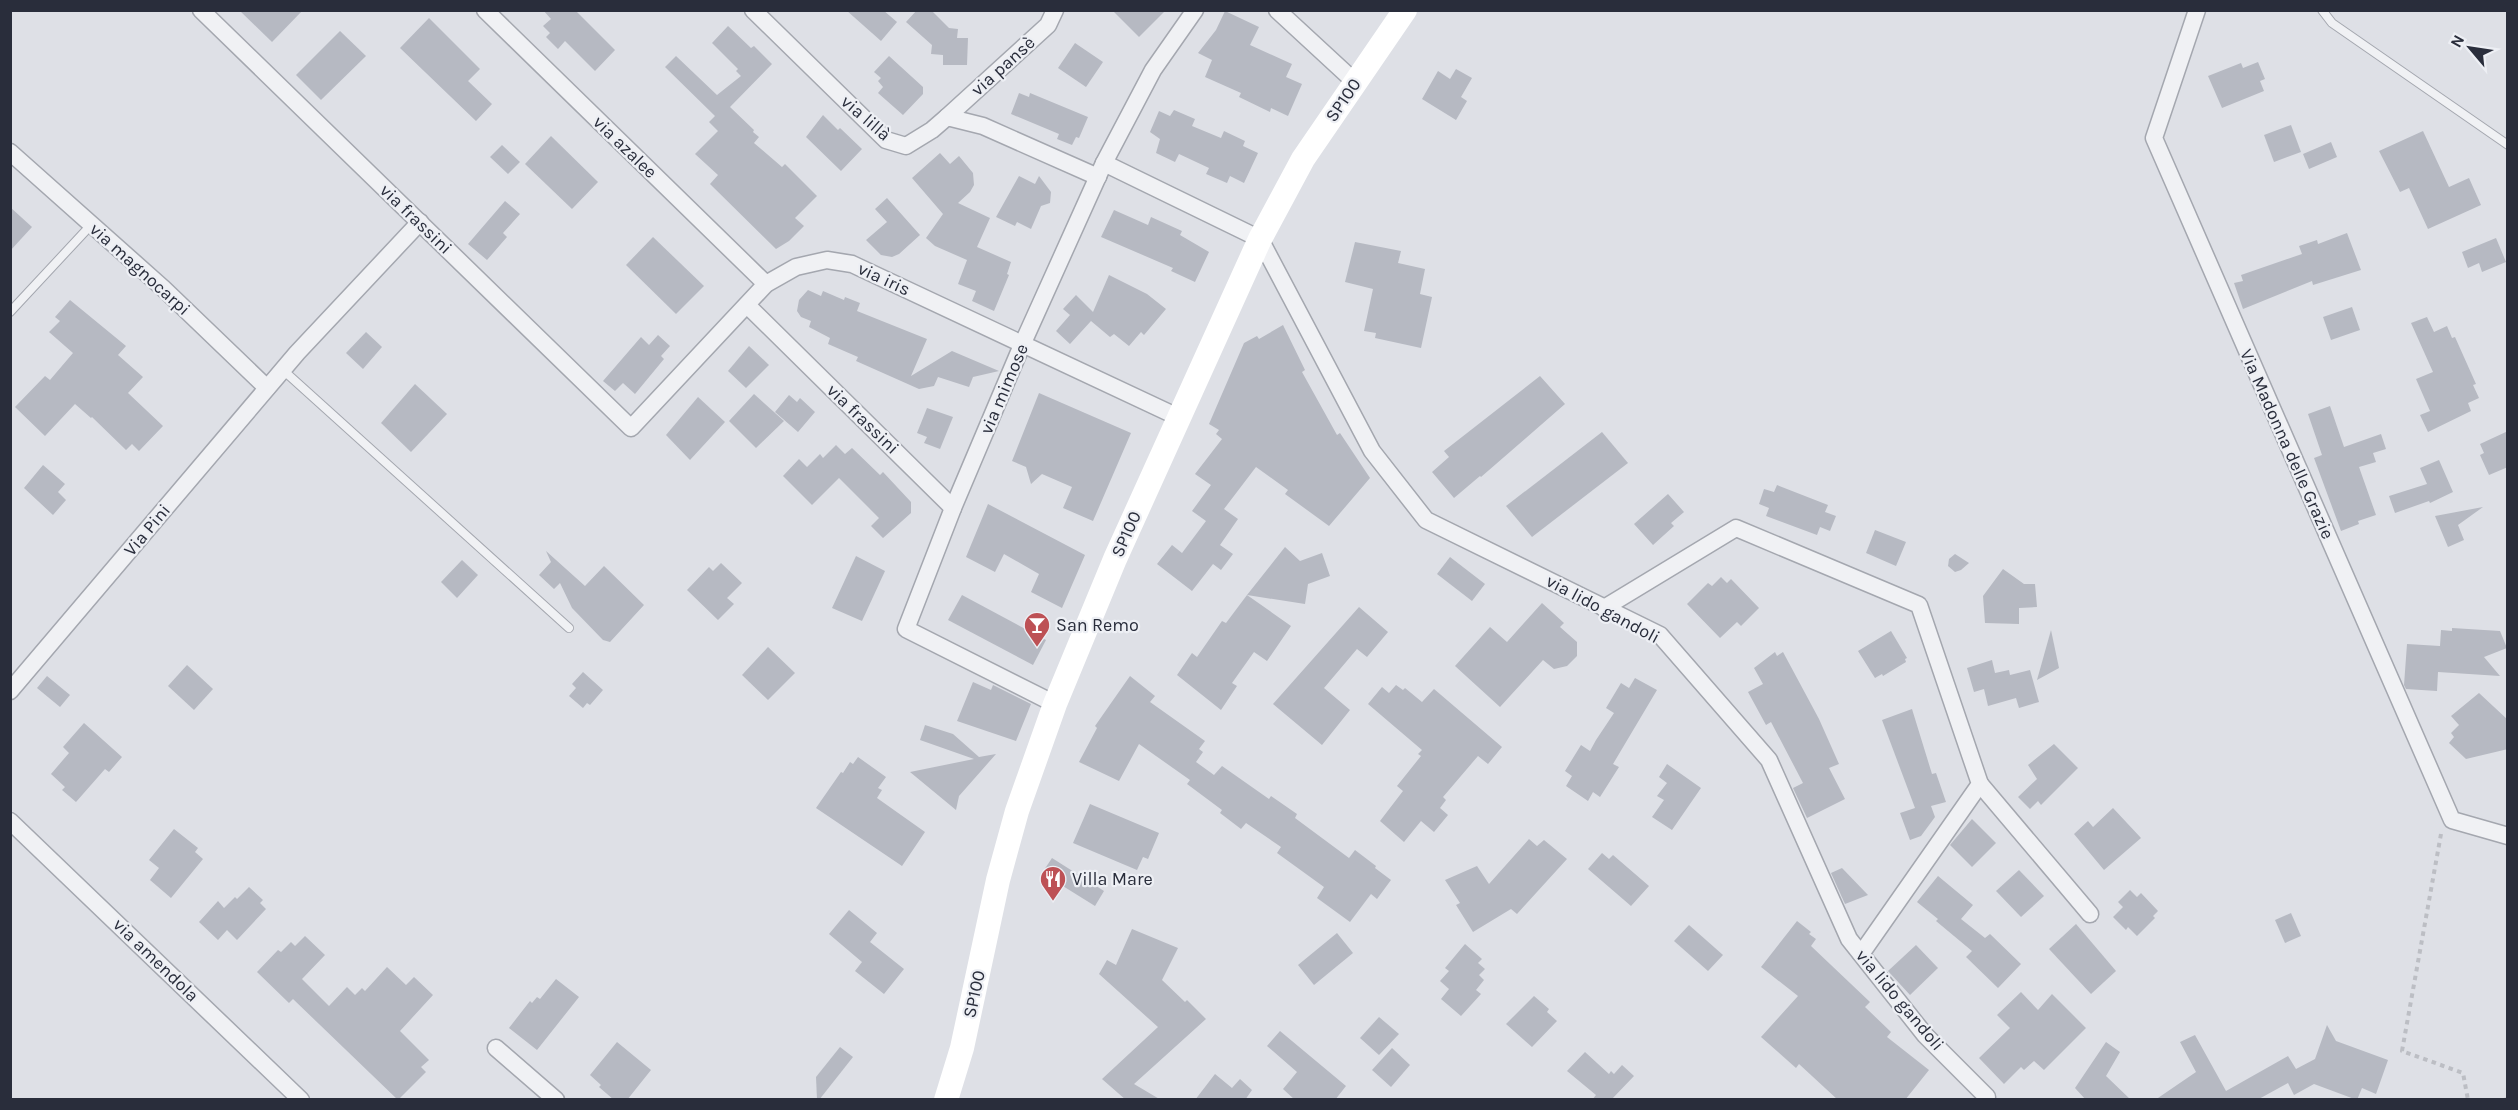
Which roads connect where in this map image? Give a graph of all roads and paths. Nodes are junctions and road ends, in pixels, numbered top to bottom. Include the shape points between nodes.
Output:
1 (201, 10) edge
2 (485, 10) edge
3 (753, 10) edge
4 (1055, 10) edge
5 (1195, 10) edge
6 (1277, 10) edge
7 (1405, 10) edge
8 (2197, 10) edge
9 (2322, 10) edge
10 (1355, 82) junction
11 (947, 117) junction
12 (2508, 145) edge
13 (10, 152) edge
14 (1101, 170) junction
15 (420, 222) junction
16 (91, 225) junction
17 (1260, 239) junction
18 (766, 284) junction
19 (747, 305) junction
20 (10, 312) edge
21 (1022, 345) junction
22 (283, 370) junction
23 (267, 388) junction
24 (1178, 417) junction
25 (631, 428) joint
26 (953, 508) junction
27 (1604, 608) junction
28 (569, 628) dead end
29 (10, 691) edge
30 (1055, 704) junction
31 (1980, 784) junction
32 (10, 822) edge
33 (2508, 836) edge
34 (2440, 842) dead end
35 (2090, 914) dead end
36 (1861, 954) junction
37 (496, 1048) dead end
38 (1987, 1097) dead end
39 (301, 1100) edge
40 (556, 1100) edge
41 (946, 1100) edge
42 (2468, 1100) edge

1 - 15 street, via frassini
2 - 18 street, via azalee
3 - 11 street, via lillà via 886,140 906,146
4 - 11 street, via pansè via 1048,26
5 - 14 street, via mimose via 1153,70
6 - 10 street
7 - 10 main road, SP100 / SP100
8 - 33 street, Via Madonna delle Grazie via 2154,138 2452,820
9 - 12 lane via 2332,23
10 - 17 main road, SP100 / SP100 via 1304,159
11 - 14 street via 983,126
13 - 16 street, via magnocarpi
14 - 17 street
14 - 21 street, via mimose
15 - 22 street, Via Pini
15 - 25 street, via frassini
16 - 20 lane
16 - 23 street, via magnocarpi
17 - 24 main road, SP100 / SP100
17 - 27 street, via lido gandoli via 1372,451 1426,520
18 - 19 street, via iris
18 - 21 street, via iris via 796,267 827,260 852,264
19 - 25 street, via iris
19 - 26 street, via frassini
21 - 24 street, via iris
21 - 26 street, via mimose
22 - 23 street, Via Pini
22 - 28 lane
23 - 29 street, Via Pini
24 - 30 main road, SP100 / SP100
26 - 30 street, via mimose via 906,629
27 - 31 street via 1736,528 1919,605
27 - 36 street, via lido gandoli via 1660,635 1769,760 1849,939
30 - 41 main road, SP100 / SP100 via 1017,811 998,880 962,1048
31 - 35 street
31 - 36 street
32 - 39 street, via amendola
34 - 42 path via 2402,1051 2463,1073
36 - 38 street, via lido gandoli via 1925,1035
37 - 40 street

